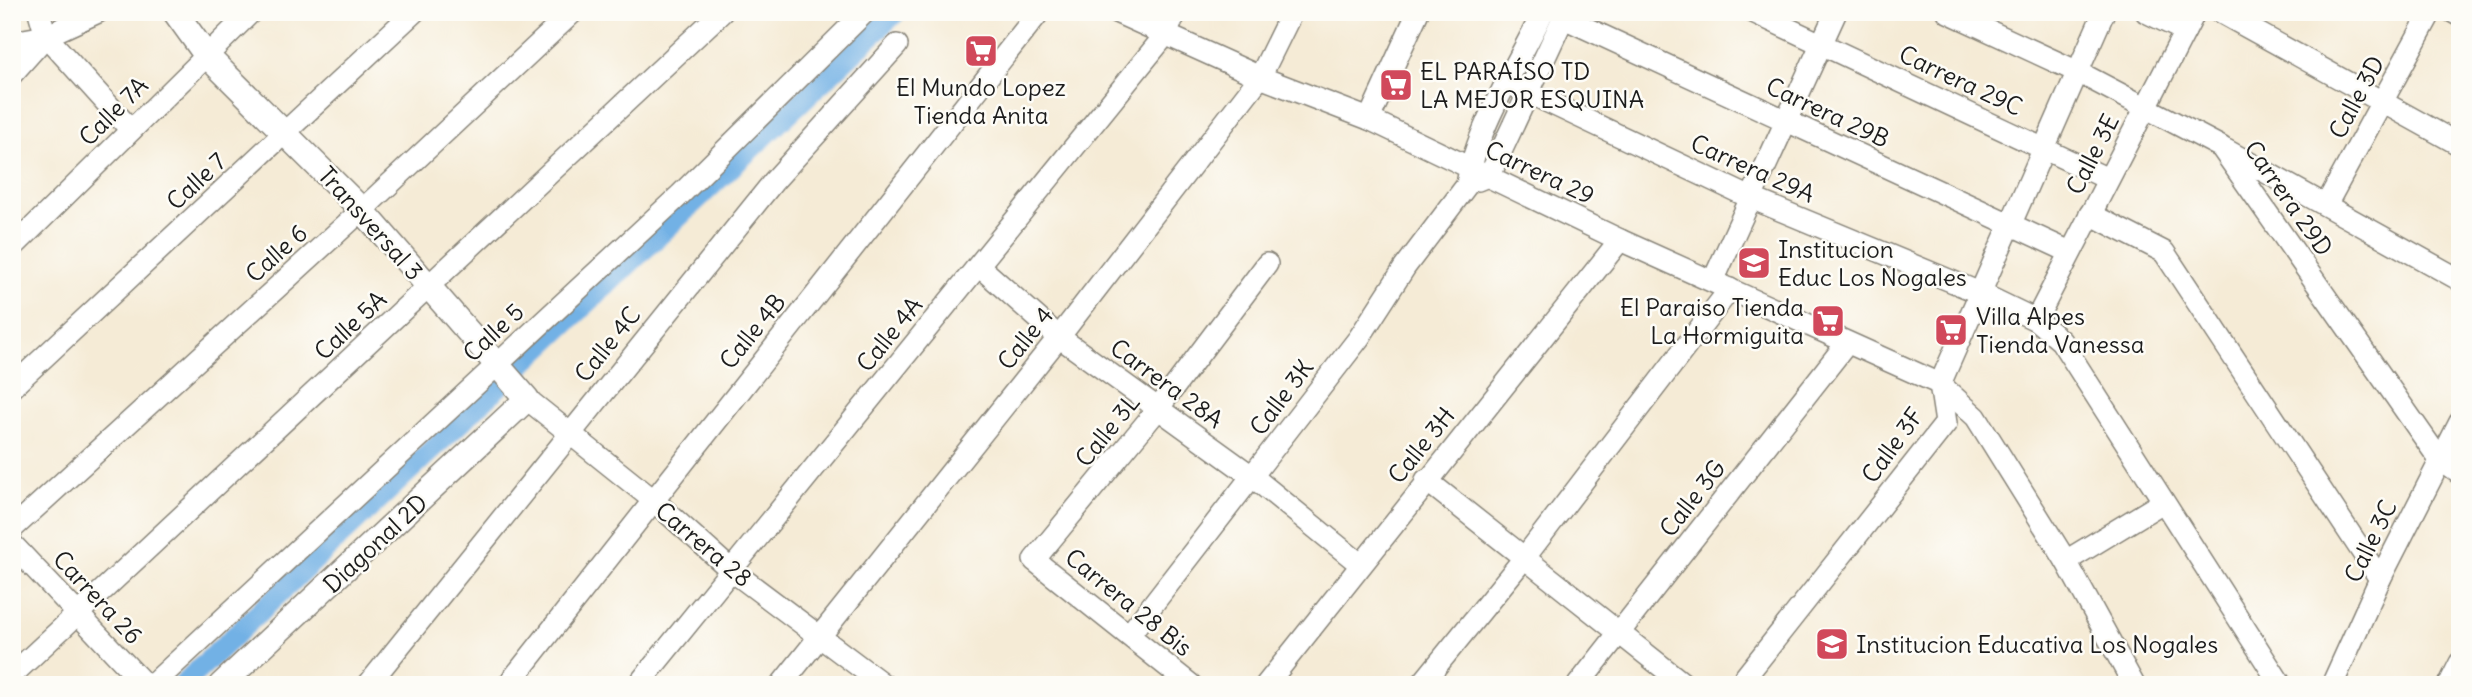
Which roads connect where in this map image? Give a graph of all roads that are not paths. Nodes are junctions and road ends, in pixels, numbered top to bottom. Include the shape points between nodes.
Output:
1 (38, 12) edge
2 (98, 12) edge
3 (175, 12) edge
4 (251, 12) edge
5 (414, 12) edge
6 (573, 12) edge
7 (722, 12) edge
8 (865, 12) edge
9 (1039, 12) edge
10 (1116, 12) edge
11 (1175, 12) edge
12 (1292, 12) edge
13 (1418, 12) edge
14 (1754, 12) edge
15 (1836, 12) edge
16 (1948, 12) edge
17 (2104, 12) edge
18 (2146, 12) edge
19 (2220, 12) edge
20 (2431, 12) edge
21 (2453, 12) edge
22 (1558, 14) edge
23 (2460, 16) edge
24 (2190, 22) edge
25 (1166, 34) junction
26 (46, 36) junction
27 (12, 42) edge
28 (897, 44) dead end
29 (1822, 44) junction
30 (206, 54) junction
31 (2078, 72) junction
32 (12, 74) edge
33 (1260, 77) junction
34 (1508, 83) junction
35 (1531, 93) junction
36 (2384, 101) junction
37 (2145, 107) junction
38 (1369, 118) junction
39 (1786, 121) junction
40 (131, 130) junction
41 (287, 132) junction
42 (2460, 145) edge
43 (2221, 147) junction
44 (2044, 148) junction
45 (1490, 175) junction
46 (1468, 177) junction
47 (2108, 179) junction
48 (1751, 198) junction
49 (2326, 205) junction
50 (362, 210) junction
51 (2090, 215) junction
52 (2010, 226) junction
53 (1620, 240) junction
54 (12, 247) edge
55 (2070, 252) junction
56 (1267, 264) dead end
57 (979, 266) junction
58 (2460, 280) edge
59 (1722, 285) junction
60 (429, 288) junction
61 (1980, 293) junction
62 (2036, 320) junction
63 (1059, 337) junction
64 (1847, 343) junction
65 (511, 380) junction
66 (1940, 384) junction
67 (12, 387) edge
68 (1157, 410) junction
69 (2460, 422) edge
70 (569, 431) junction
71 (2440, 460) junction
72 (2460, 474) edge
73 (1253, 477) junction
74 (1426, 480) junction
75 (652, 499) junction
76 (2164, 502) junction
77 (12, 529) edge
78 (12, 544) edge
79 (1525, 557) junction
80 (1034, 559) joint
81 (2066, 561) junction
82 (1360, 564) junction
83 (731, 570) junction
84 (2380, 579) junction
85 (77, 615) junction
86 (1619, 633) junction
87 (820, 635) junction
88 (1129, 635) junction
89 (2460, 663) edge
90 (12, 676) edge
91 (145, 685) edge
92 (152, 685) edge
93 (221, 685) edge
94 (368, 685) edge
95 (508, 685) edge
96 (638, 685) edge
97 (781, 685) edge
98 (884, 685) edge
99 (1191, 685) edge
100 (1266, 685) edge
101 (1421, 685) edge
102 (1578, 685) edge
103 (1685, 685) edge
104 (1739, 685) edge
105 (2134, 685) edge
106 (2281, 685) edge
107 (2332, 685) edge
108 (2449, 685) edge

1 - 26 street
2 - 26 street
3 - 30 street
4 - 30 street, Calle 7A
5 - 41 street, Calle 7
6 - 50 street, Calle 6
7 - 60 street, Calle 5A
8 - 65 street, Calle 5 via 680,195
9 - 75 street, Calle 4B
10 - 25 street, Carrera 29
11 - 25 street, Calle 4A
12 - 33 street, Calle 4
13 - 38 street
14 - 29 street, Carrera 29C
15 - 29 street
16 - 31 street, Carrera 29D
17 - 31 street, Calle 3F
18 - 24 street
19 - 36 street
20 - 36 street, Calle 3D
21 - 23 street
22 - 34 street, Calle 3K
22 - 35 street
22 - 39 street, Carrera 29B
24 - 37 street, Calle 3E
25 - 33 street, Carrera 29
25 - 57 street, Calle 4A
26 - 27 street
26 - 32 street
26 - 40 street
28 - 70 street, Calle 4C via 774,181
29 - 39 street
29 - 44 street, Carrera 29C
30 - 40 street, Calle 7A
30 - 41 street, Transversal 3
31 - 37 street, Carrera 29D
31 - 44 street, Calle 3F
33 - 38 street, Carrera 29
33 - 63 street, Calle 4
34 - 35 street, Carrera 29A
34 - 46 street, Calle 3K
35 - 45 street
35 - 48 street, Carrera 29A
36 - 42 street
36 - 49 street, Calle 3D
37 - 43 street, Carrera 29D
37 - 47 street, Calle 3E
38 - 46 street, Carrera 29
39 - 48 street
39 - 52 street, Carrera 29B
40 - 54 street, Calle 7A
41 - 50 street, Transversal 3
41 - 67 street, Calle 7
43 - 49 street
43 - 71 street, Carrera 29D
44 - 47 street, Carrera 29C
44 - 52 street, Calle 3F
45 - 46 street
45 - 53 street, Carrera 29
46 - 73 street, Calle 3K via 1359,338
47 - 51 street, Calle 3E
48 - 59 street
48 - 61 street, Carrera 29A
49 - 58 street
50 - 60 street, Transversal 3
50 - 77 street, Calle 6
51 - 55 street, Calle 3E
51 - 84 street via 2164,252
52 - 55 street, Carrera 29B
52 - 61 street, Calle 3F
53 - 59 street, Carrera 29
53 - 74 street, Calle 3H
55 - 62 street, Calle 3E
56 - 68 street, Calle 3L
57 - 63 street, Carrera 28A
57 - 83 street, Calle 4A
59 - 64 street, Carrera 29
59 - 79 street
60 - 65 street, Transversal 3
60 - 85 street, Calle 5A
61 - 62 street, Carrera 29A
61 - 66 street, Calle 3F
62 - 76 street, Carrera 29A via 2061,341
63 - 68 street, Carrera 28A
63 - 87 street, Calle 4
64 - 66 street, Carrera 29
64 - 86 street, Calle 3G
65 - 70 street, Carrera 28
65 - 92 street, Calle 5
65 - 93 street, Diagonal 2D
66 - 81 street, Carrera 29 via 1976,417
66 - 104 street, Calle 3F via 1946,423
68 - 73 street, Carrera 28A
68 - 80 street, Calle 3L
69 - 71 street, Calle 3C
70 - 75 street, Carrera 28
70 - 94 street, Calle 4C
71 - 72 street
71 - 84 street, Calle 3C
73 - 82 street, Carrera 28A
73 - 88 street, Calle 3K
74 - 79 street
74 - 82 street, Calle 3H
75 - 83 street, Carrera 28
75 - 95 street, Calle 4B
76 - 81 street
76 - 106 street, Carrera 29A
78 - 85 street, Carrera 26
79 - 86 street
79 - 101 street
80 - 88 street, Carrera 28 Bis
81 - 105 street, Carrera 29
82 - 100 street, Calle 3H
83 - 87 street, Carrera 28
83 - 96 street, Calle 4A
84 - 107 street, Calle 3C
85 - 90 street, Calle 5A
85 - 91 street, Carrera 26
86 - 102 street, Calle 3G
86 - 103 street
87 - 97 street, Calle 4
87 - 98 street, Carrera 28
88 - 99 street, Carrera 28 Bis
89 - 108 street

